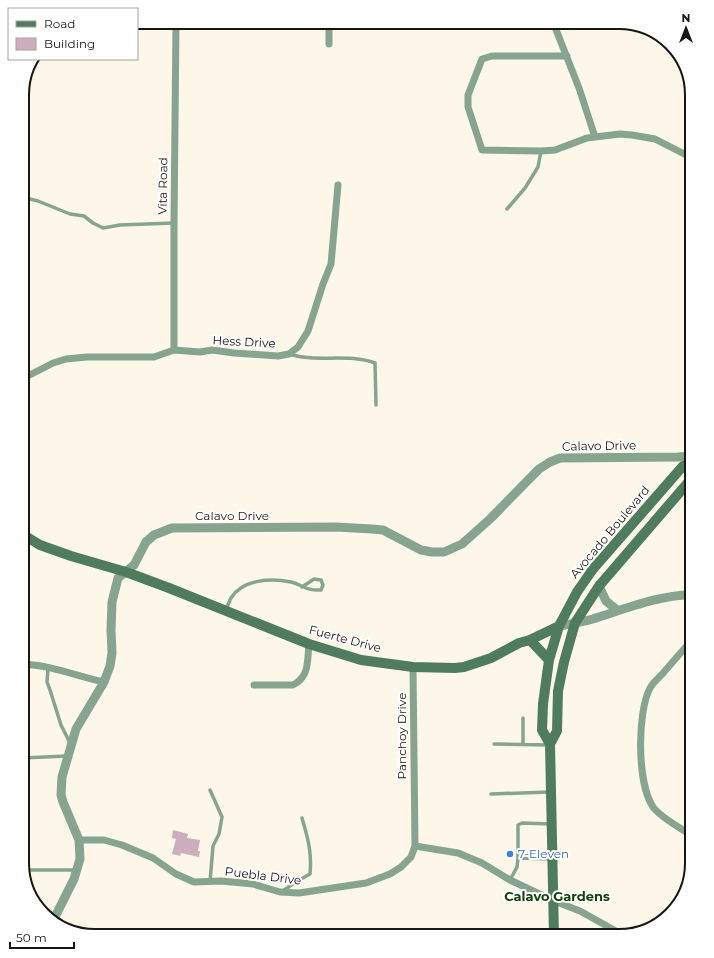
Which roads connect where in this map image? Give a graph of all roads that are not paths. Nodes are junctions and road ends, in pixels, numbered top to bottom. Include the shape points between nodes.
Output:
1 (176, 29) edge
2 (329, 29) edge
3 (555, 29) edge
4 (329, 44) dead end
5 (566, 56) junction
6 (595, 137) junction
7 (541, 151) junction
8 (685, 152) edge
9 (338, 185) dead end
10 (29, 199) edge
11 (507, 209) dead end
12 (174, 223) junction
13 (174, 350) junction
14 (289, 354) junction
15 (29, 376) edge
16 (376, 405) dead end
17 (685, 457) edge
18 (685, 465) edge
19 (685, 486) edge
20 (29, 539) edge
21 (126, 572) junction
22 (599, 586) junction
23 (302, 587) junction
24 (685, 595) edge
25 (617, 610) junction
26 (226, 611) junction
27 (575, 623) junction
28 (559, 626) junction
29 (530, 640) junction
30 (309, 644) junction
31 (685, 648) edge
32 (549, 660) junction
33 (29, 664) edge
34 (48, 667) junction
35 (413, 667) junction
36 (104, 682) junction
37 (254, 685) dead end
38 (523, 718) dead end
39 (71, 744) junction
40 (494, 744) dead end
41 (523, 744) junction
42 (550, 745) junction
43 (68, 756) junction
44 (29, 758) edge
45 (210, 790) dead end
46 (550, 792) junction
47 (491, 794) dead end
48 (302, 818) dead end
49 (552, 824) junction
50 (685, 831) edge
51 (79, 840) junction
52 (415, 846) junction
53 (518, 858) junction
54 (553, 859) junction
55 (30, 870) edge
56 (78, 870) junction
57 (510, 880) junction
58 (210, 882) junction
59 (282, 892) junction
60 (554, 901) junction
61 (56, 916) edge
62 (554, 929) edge
63 (613, 929) edge

1 - 12 street, Vita Road
2 - 4 street
3 - 5 street
5 - 6 street
5 - 7 street via 482,58 468,95 468,106 482,150
6 - 7 street via 555,150
6 - 8 street via 620,134 643,136
7 - 11 lane via 538,167 525,188
9 - 14 street, Hess Drive via 331,264 308,331 298,347
10 - 12 lane via 70,214 84,216 103,228
12 - 13 street, Vita Road
13 - 14 street, Hess Drive via 212,350 278,356
13 - 15 street, Hess Drive via 154,357 66,359
14 - 16 lane via 301,358 364,359 375,363
17 - 21 street, Calavo Drive via 560,458 539,469 462,544 444,552 421,550 383,530 372,529 172,528 154,535 146,542 134,566
18 - 28 main road, Avocado Boulevard via 593,569
19 - 22 main road, Avocado Boulevard
20 - 21 main road, Fuerte Drive via 71,556
21 - 26 main road, Fuerte Drive
21 - 36 street, Calavo Drive via 118,578 112,602 112,654
22 - 25 street via 606,601
22 - 27 main road, Avocado Boulevard
23 - 23 lane via 321,590 323,585 321,580 314,579
23 - 26 lane via 292,582 256,582 235,593
24 - 25 street, Fuerte Drive
25 - 27 street, Fuerte Drive
26 - 30 main road, Fuerte Drive
27 - 28 street, Fuerte Drive
27 - 42 main road, Avocado Boulevard via 558,691 557,731
28 - 29 main road, Fuerte Drive
28 - 32 main road, Avocado Boulevard
29 - 32 main road
29 - 35 main road, Fuerte Drive via 472,665 455,668
30 - 35 main road, Fuerte Drive via 361,660
30 - 37 street via 306,673 298,683
31 - 50 street via 650,688 643,708 640,738 644,780 650,801 659,813
32 - 42 main road, Avocado Boulevard via 542,730
33 - 34 street
34 - 36 street
34 - 39 lane via 48,686 61,725
35 - 52 street, Panchoy Drive
36 - 39 street, Calavo Drive via 76,729
38 - 41 lane
39 - 43 street, Calavo Drive
40 - 41 lane
41 - 42 lane
42 - 46 main road, Avocado Boulevard
43 - 44 lane
43 - 51 street, Calavo Drive via 62,777 61,795
45 - 58 lane via 222,817 220,834 213,846
46 - 47 lane
46 - 49 main road, Avocado Boulevard
48 - 59 lane via 311,857 310,874
49 - 53 lane via 518,825
49 - 54 main road, Avocado Boulevard
51 - 56 street, Calavo Drive
51 - 58 street, Puebla Drive via 104,840 122,845 153,858 176,874 194,882
52 - 57 street via 464,856 482,863
52 - 59 street, Puebla Drive via 411,857 401,867 366,883 300,893
53 - 54 lane
53 - 57 lane
54 - 60 main road, Avocado Boulevard
55 - 56 lane
56 - 61 street, Calavo Drive
57 - 60 street
58 - 59 street, Puebla Drive via 253,884
60 - 62 main road, Avocado Boulevard
60 - 63 street via 580,910

